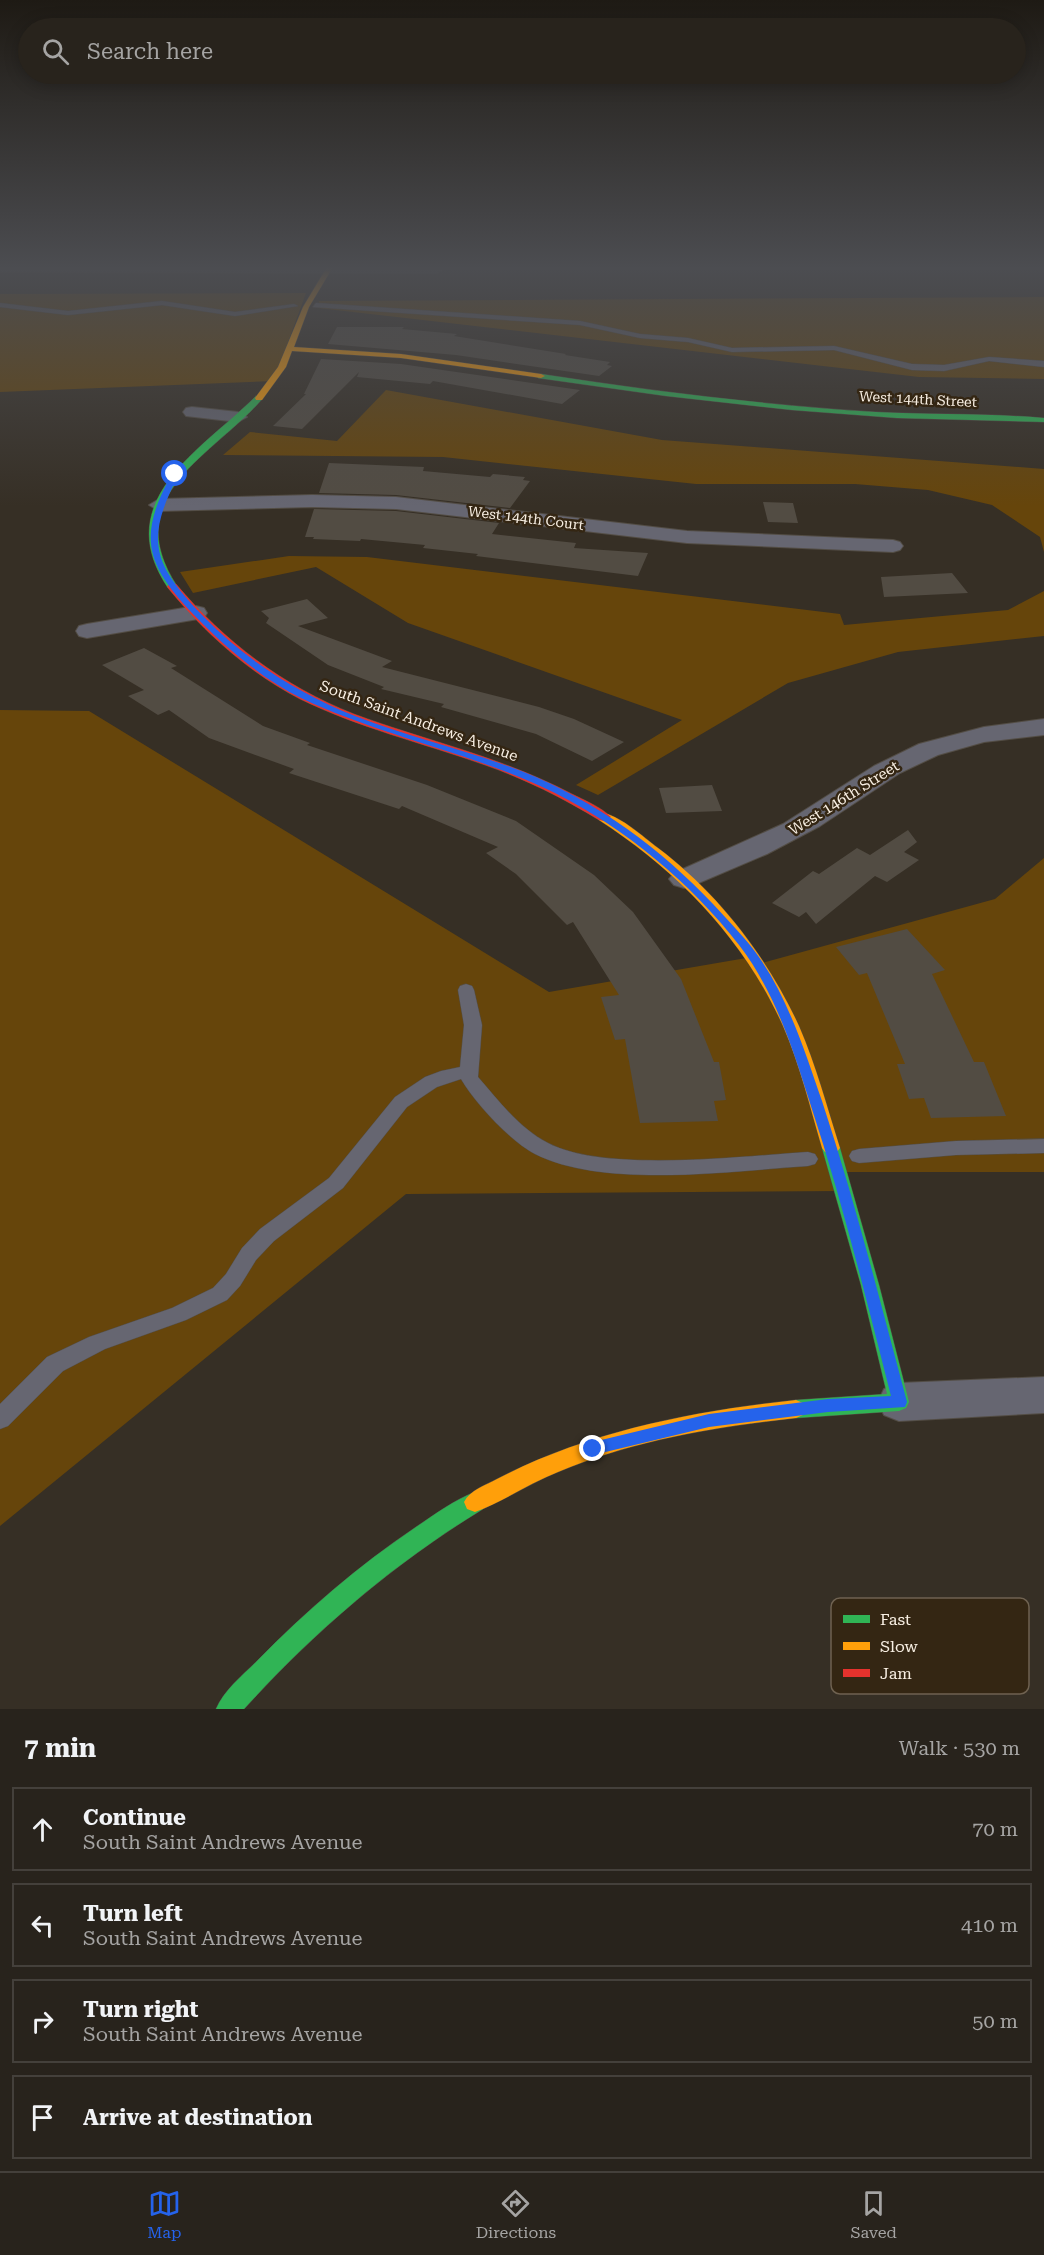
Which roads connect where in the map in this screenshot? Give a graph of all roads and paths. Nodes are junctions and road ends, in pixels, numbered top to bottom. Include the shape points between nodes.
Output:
1 (718, 347) edge
2 (290, 349) joint
3 (1044, 364) edge
4 (192, 412) dead end
5 (238, 417) junction
6 (1044, 420) edge
7 (159, 505) junction
8 (893, 546) dead end
9 (196, 613) junction
10 (87, 631) dead end
11 (1044, 727) edge
12 (684, 879) junction
13 (466, 990) dead end
14 (468, 1072) junction
15 (1044, 1146) edge
16 (859, 1156) dead end
17 (808, 1159) dead end
18 (1044, 1395) edge
19 (899, 1402) junction
20 (0, 1419) edge
21 (228, 1709) edge

1 - 3 lane via 732,350 834,348 912,367 944,368 989,359
2 - 5 street, South Saint Andrews Avenue via 274,381
2 - 6 street, West 144th Street via 380,352 450,360 732,403 894,416
4 - 5 street
5 - 7 street, South Saint Andrews Avenue via 186,461
7 - 8 street, West 144th Court via 396,503 687,537
7 - 9 street, South Saint Andrews Avenue via 153,532 155,553 169,581
9 - 10 street
9 - 12 street, South Saint Andrews Avenue via 249,662 301,695 353,718 502,767 560,792 633,836
11 - 12 street, West 146th Street via 984,732 939,746 891,767 768,843
12 - 19 street, South Saint Andrews Avenue via 743,943 795,1039 846,1193
13 - 14 lane via 473,1025
14 - 17 lane via 478,1088 524,1136 542,1149 566,1158 656,1166
14 - 20 lane via 447,1075 400,1102 336,1183 267,1235 220,1294 55,1364
15 - 16 lane
18 - 19 street
19 - 21 street via 709,1420 593,1449 533,1473 414,1539 347,1589

